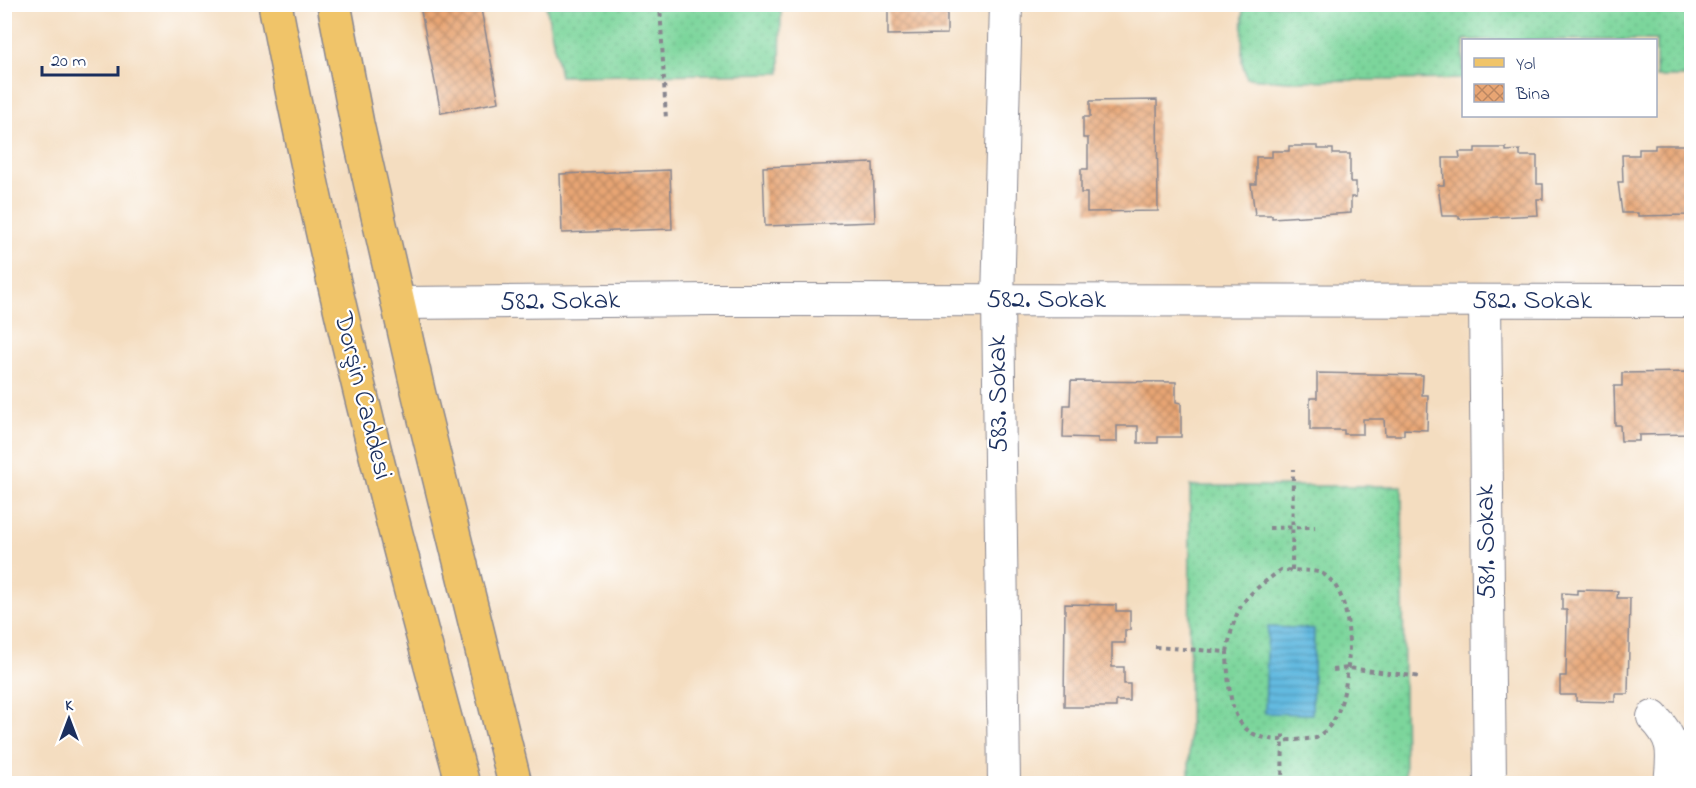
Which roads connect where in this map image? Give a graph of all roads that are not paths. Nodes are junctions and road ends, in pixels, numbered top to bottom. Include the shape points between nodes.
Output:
1 (275, 4) edge
2 (334, 4) edge
3 (1006, 4) edge
4 (998, 299) junction
5 (1485, 301) junction
6 (1692, 301) edge
7 (400, 303) junction
8 (1653, 717) dead end
9 (463, 783) edge
10 (515, 783) edge
11 (1004, 783) edge
12 (1490, 783) edge
13 (1670, 783) edge

1 - 9 main road, Dorşin Caddesi via 302,149 355,375
2 - 7 main road, Dorşin Caddesi via 357,124
3 - 4 street, 583. Sokak
4 - 5 street, 582. Sokak
4 - 7 street, 582. Sokak
4 - 11 street, 583. Sokak
5 - 6 street, 582. Sokak
5 - 12 street, 581. Sokak
7 - 10 main road, Dorşin Caddesi
8 - 13 street via 1668,733

